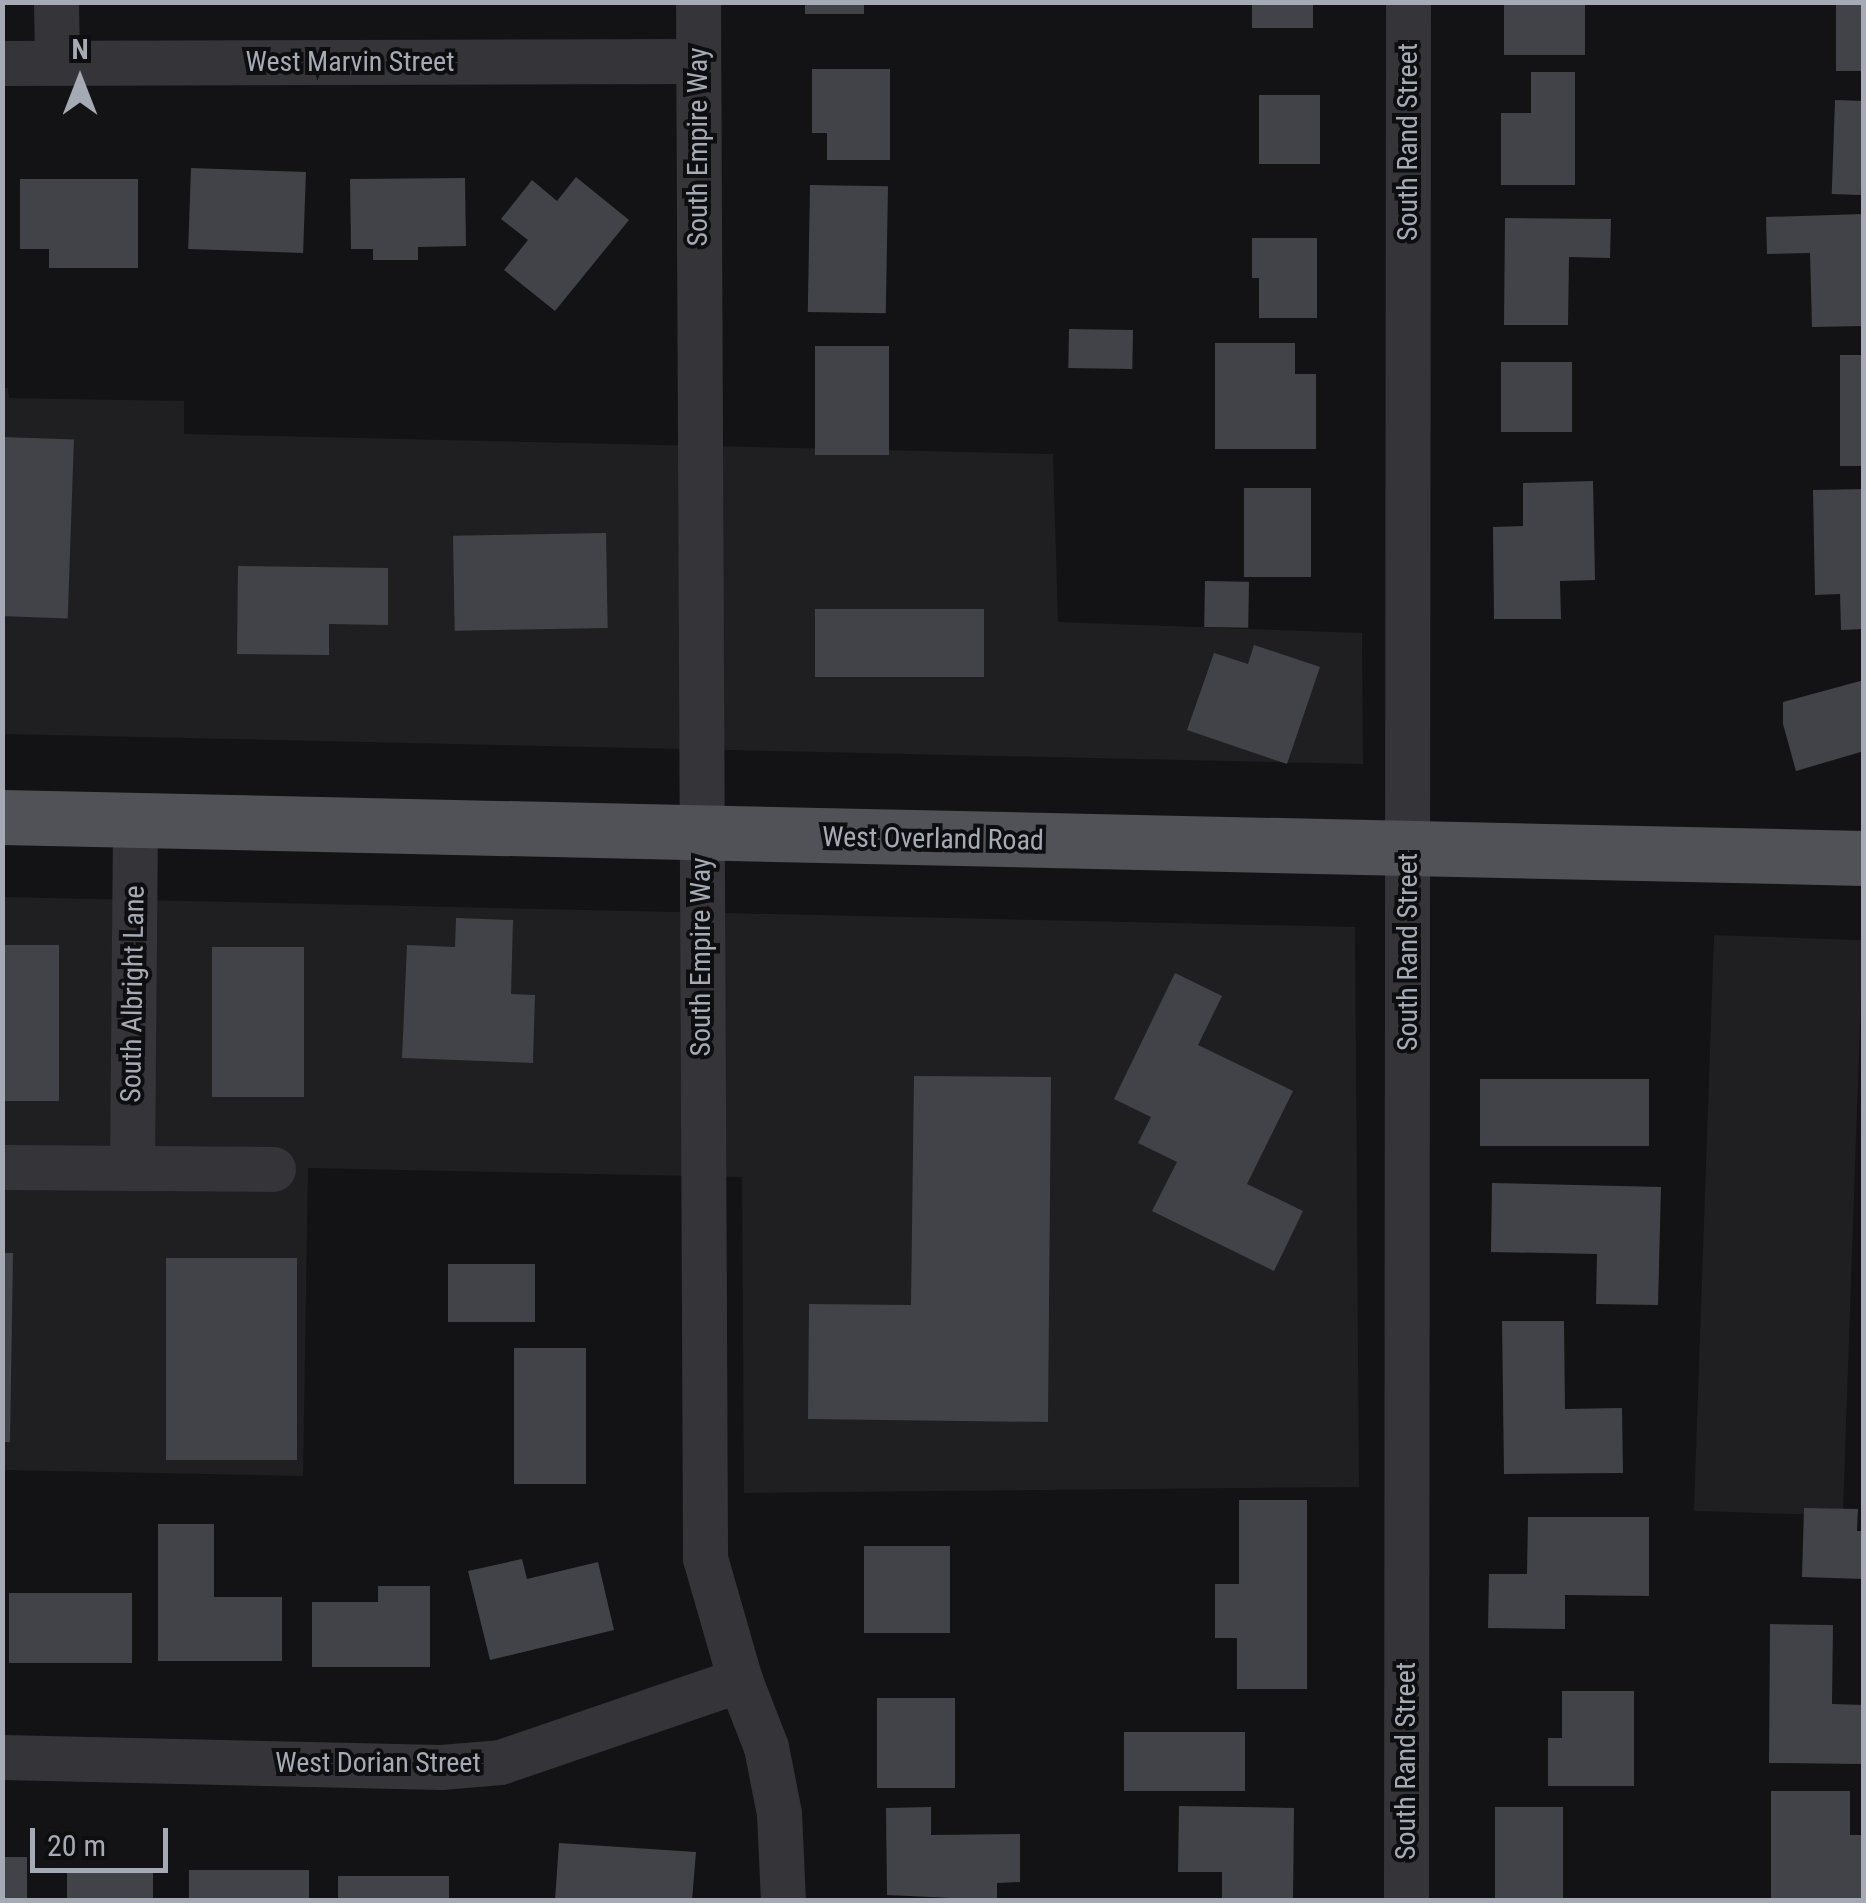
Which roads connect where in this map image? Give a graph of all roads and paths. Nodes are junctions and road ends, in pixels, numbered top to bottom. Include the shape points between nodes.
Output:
1 (56, 2) edge
2 (698, 2) edge
3 (1408, 2) edge
4 (698, 61) junction
5 (2, 62) edge
6 (56, 62) junction
7 (2, 818) edge
8 (135, 821) junction
9 (700, 835) junction
10 (1408, 846) junction
11 (1864, 858) edge
12 (2, 1167) edge
13 (132, 1168) junction
14 (273, 1170) dead end
15 (740, 1680) junction
16 (2, 1757) edge
17 (783, 1900) edge
18 (1406, 1900) edge

1 - 6 street
2 - 4 street, South Empire Way
3 - 10 street, South Rand Street
4 - 6 street, West Marvin Street
4 - 9 street, South Empire Way
5 - 6 street, West Marvin Street
7 - 8 main road, West Overland Road
8 - 9 main road, West Overland Road
8 - 13 street, South Albright Lane
9 - 10 main road, West Overland Road
9 - 15 street, South Empire Way via 705,1558
10 - 11 main road, West Overland Road
10 - 18 street, South Rand Street
12 - 13 street
13 - 14 street
15 - 16 street, West Dorian Street via 500,1762 442,1767
15 - 17 street, South Empire Way via 766,1747 779,1813

